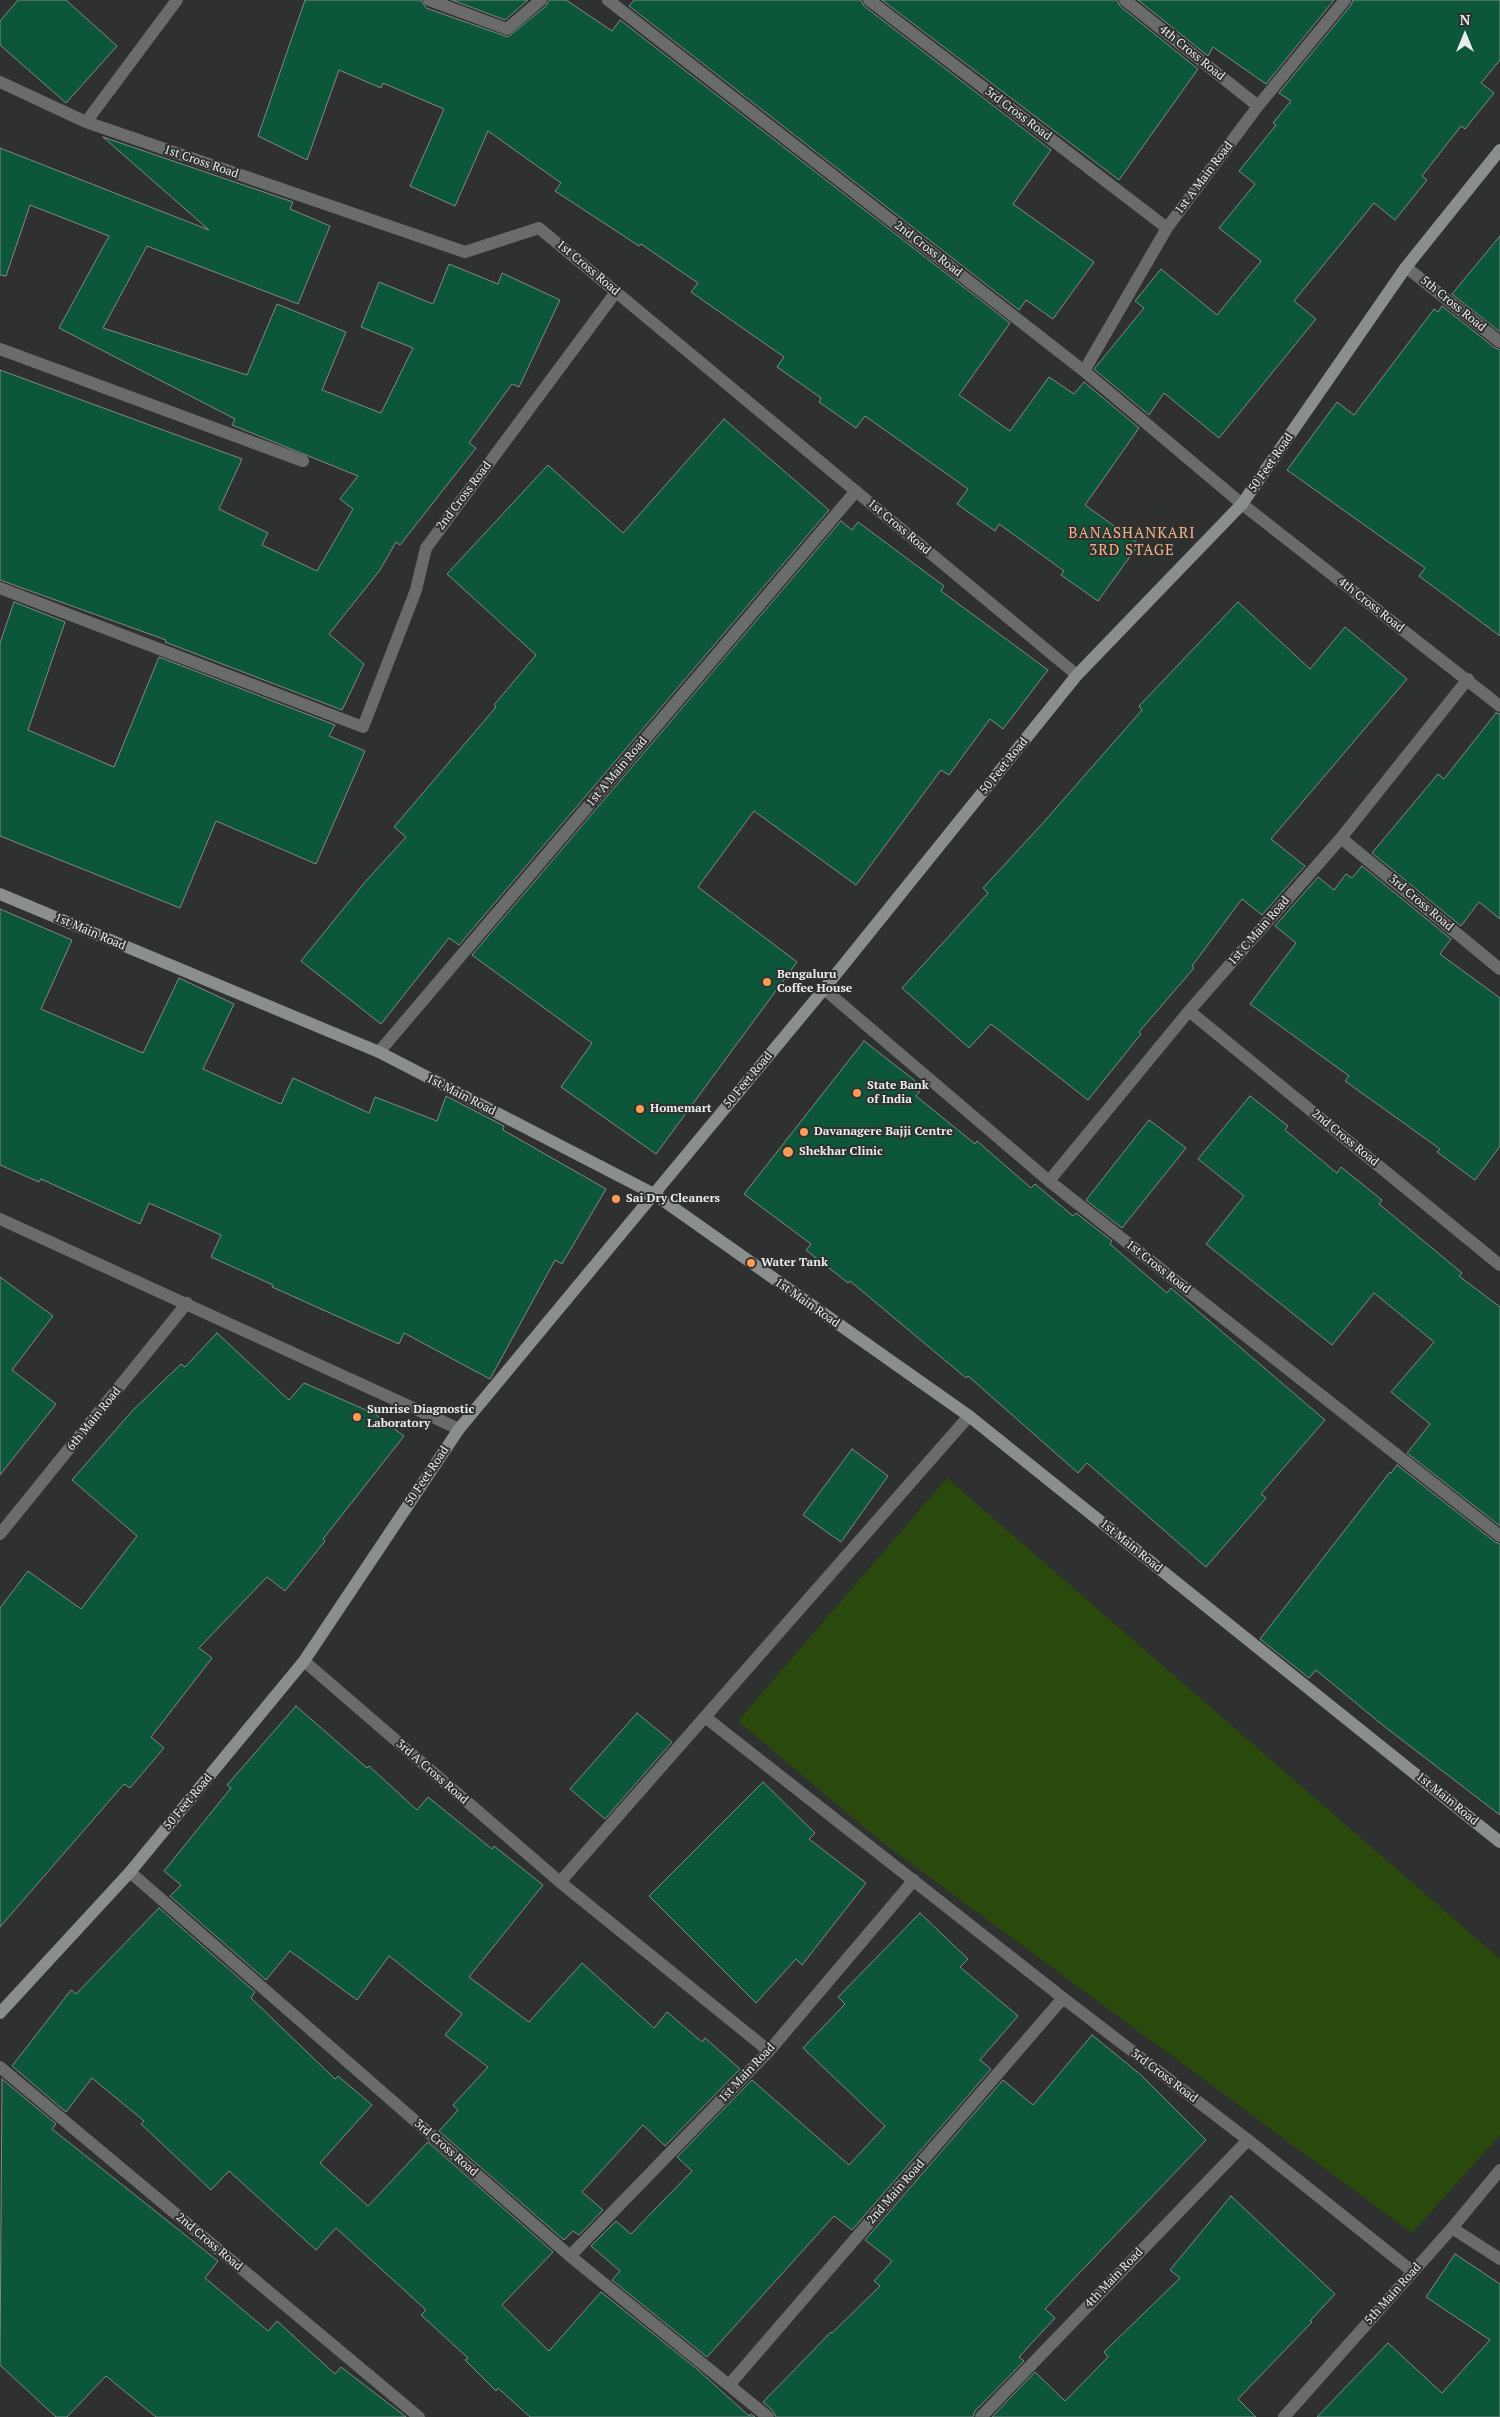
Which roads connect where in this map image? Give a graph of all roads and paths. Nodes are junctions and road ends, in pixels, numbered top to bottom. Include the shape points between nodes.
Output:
1 (177, 0) edge
2 (429, 0) edge
3 (541, 0) edge
4 (608, 0) edge
5 (869, 0) edge
6 (1125, 0) edge
7 (1345, 0) edge
8 (0, 82) edge
9 (1258, 106) junction
10 (86, 122) junction
11 (1500, 150) edge
12 (1167, 228) junction
13 (1406, 267) junction
14 (616, 292) junction
15 (1500, 342) edge
16 (0, 349) edge
17 (1084, 371) junction
18 (303, 461) dead end
19 (856, 491) junction
20 (1242, 504) junction
21 (0, 588) edge
22 (1077, 675) junction
23 (1468, 679) junction
24 (1500, 706) edge
25 (1341, 838) junction
26 (0, 894) edge
27 (1500, 969) edge
28 (824, 988) junction
29 (1189, 1011) junction
30 (379, 1052) junction
31 (1049, 1181) junction
32 (654, 1194) junction
33 (0, 1219) edge
34 (1500, 1265) edge
35 (187, 1303) junction
36 (968, 1416) junction
37 (459, 1429) junction
38 (0, 1534) edge
39 (1500, 1536) edge
40 (304, 1661) junction
41 (705, 1717) junction
42 (1500, 1842) edge
43 (130, 1872) junction
44 (914, 1880) junction
45 (560, 1882) junction
46 (1063, 1998) junction
47 (0, 2013) edge
48 (769, 2051) junction
49 (0, 2067) edge
50 (1248, 2140) junction
51 (1500, 2170) edge
52 (1452, 2228) junction
53 (570, 2256) junction
54 (1500, 2259) edge
55 (1413, 2272) junction
56 (729, 2385) junction
57 (419, 2417) edge
58 (768, 2417) edge
59 (981, 2417) edge
60 (1284, 2417) edge

1 - 10 street
2 - 3 street via 507,29
4 - 17 street, 2nd Cross Road
5 - 12 street, 3rd Cross Road
6 - 9 street, 4th Cross Road
7 - 9 street, 1st A Main Road
8 - 10 street, 1st Cross Road
9 - 12 street, 1st A Main Road
10 - 14 street, 1st Cross Road via 465,252 540,228
11 - 13 street, 50 Feet Road
12 - 17 street, 1st A Main Road
13 - 15 street, 5th Cross Road
13 - 20 street, 50 Feet Road
14 - 19 street, 1st Cross Road
14 - 21 street, 2nd Cross Road via 426,548 416,590 363,727
16 - 18 street
17 - 20 street, 2nd Cross Road
19 - 22 street, 1st Cross Road
19 - 30 street, 1st A Main Road
20 - 22 street, 50 Feet Road
20 - 23 street, 4th Cross Road
22 - 28 street, 50 Feet Road
23 - 24 street, 4th Cross Road
23 - 25 street, 1st C Main Road
25 - 27 street, 3rd Cross Road
25 - 29 street, 1st C Main Road
26 - 30 street, 1st Main Road
28 - 31 street, 1st Cross Road
28 - 32 street, 50 Feet Road
29 - 31 street, 1st C Main Road
29 - 34 street, 2nd Cross Road
30 - 32 street, 1st Main Road
31 - 39 street, 1st Cross Road
32 - 36 street, 1st Main Road
32 - 37 street, 50 Feet Road
33 - 35 street
35 - 37 street
35 - 38 street, 6th Main Road
36 - 41 street
36 - 42 street, 1st Main Road
37 - 40 street, 50 Feet Road
40 - 43 street, 50 Feet Road
40 - 45 street, 3rd A Cross Road
41 - 44 street, 3rd Cross Road
41 - 45 street
43 - 47 street, 50 Feet Road
43 - 53 street, 3rd Cross Road
44 - 46 street, 3rd Cross Road
44 - 48 street, 1st Main Road
45 - 48 street, 3rd A Cross Road
46 - 50 street, 3rd Cross Road
46 - 56 street, 2nd Main Road
48 - 53 street, 1st Main Road
49 - 57 street, 2nd Cross Road
50 - 55 street, 3rd Cross Road
50 - 59 street, 4th Main Road
51 - 52 street, 5th Main Road
52 - 54 street
52 - 55 street, 5th Main Road
53 - 56 street, 3rd Cross Road
55 - 60 street, 5th Main Road
56 - 58 street, 3rd Cross Road

